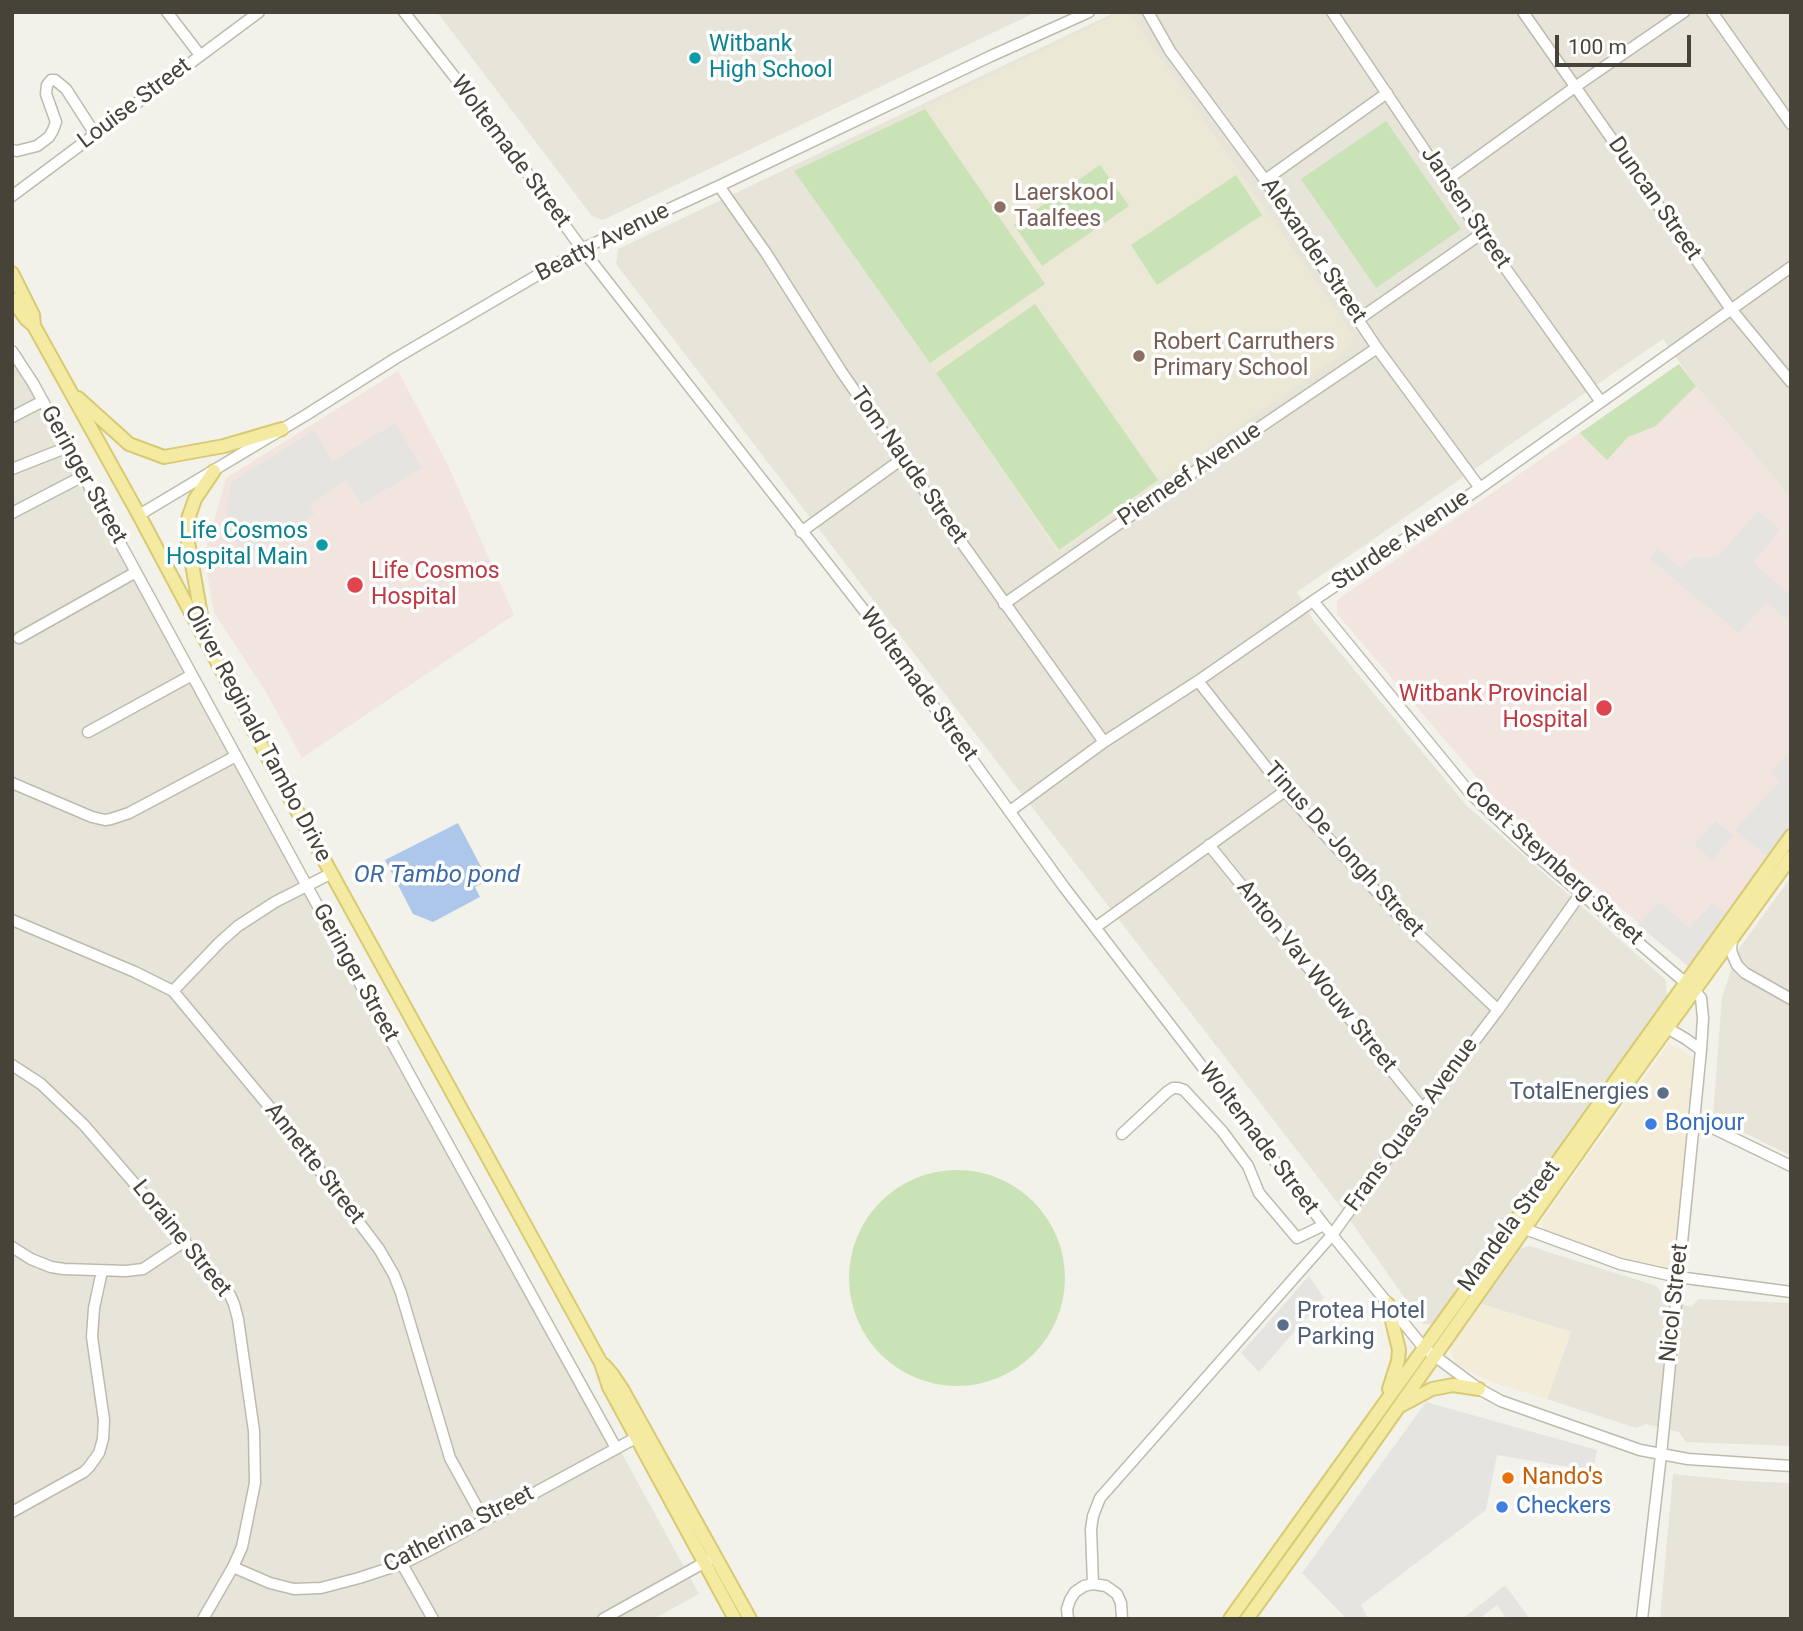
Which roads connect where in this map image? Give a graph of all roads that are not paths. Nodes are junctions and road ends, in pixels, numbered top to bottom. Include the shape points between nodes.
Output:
1 (166, 12) edge
2 (259, 12) edge
3 (404, 12) edge
4 (1089, 12) edge
5 (1148, 12) edge
6 (1332, 12) edge
7 (1523, 12) edge
8 (1684, 12) edge
9 (1712, 12) edge
10 (200, 55) junction
11 (1575, 87) junction
12 (1387, 93) junction
13 (1791, 124) edge
14 (95, 134) junction
15 (12, 150) edge
16 (1265, 180) junction
17 (1445, 181) junction
18 (719, 186) junction
19 (12, 195) edge
20 (1481, 234) junction
21 (582, 249) junction
22 (1791, 267) edge
23 (12, 273) edge
24 (12, 299) edge
25 (1730, 308) junction
26 (1359, 319) junction
27 (34, 326) junction
28 (1377, 348) junction
29 (12, 351) edge
30 (1791, 382) edge
31 (69, 391) junction
32 (43, 401) junction
33 (1601, 402) junction
34 (12, 417) edge
35 (282, 429) junction
36 (68, 447) junction
37 (902, 459) junction
38 (12, 468) edge
39 (214, 471) junction
40 (83, 476) junction
41 (1480, 488) junction
42 (12, 513) edge
43 (139, 515) junction
44 (801, 532) junction
45 (136, 572) junction
46 (1313, 601) junction
47 (1004, 604) junction
48 (205, 637) junction
49 (19, 638) dead end
50 (192, 675) junction
51 (1198, 681) junction
52 (88, 732) dead end
53 (1104, 741) junction
54 (236, 756) junction
55 (12, 783) edge
56 (1285, 791) junction
57 (1010, 811) junction
58 (1791, 836) edge
59 (1209, 845) junction
60 (1791, 857) edge
61 (332, 873) junction
62 (307, 886) junction
63 (1581, 893) junction
64 (12, 920) edge
65 (1096, 927) junction
66 (1732, 939) junction
67 (1690, 987) junction
68 (173, 991) junction
69 (1791, 999) edge
70 (1497, 1010) junction
71 (1667, 1028) junction
72 (1701, 1051) junction
73 (12, 1065) edge
74 (1423, 1109) junction
75 (1694, 1119) junction
76 (1122, 1134) dead end
77 (1791, 1166) edge
78 (1514, 1220) junction
79 (1324, 1224) junction
80 (1525, 1229) junction
81 (1332, 1235) junction
82 (185, 1241) junction
83 (12, 1247) edge
84 (102, 1271) junction
85 (1678, 1277) junction
86 (1791, 1292) edge
87 (1388, 1304) junction
88 (1429, 1352) junction
89 (1479, 1389) junction
90 (1384, 1403) junction
91 (1396, 1410) junction
92 (641, 1434) junction
93 (616, 1448) junction
94 (1661, 1455) junction
95 (1791, 1466) edge
96 (12, 1512) edge
97 (484, 1520) junction
98 (710, 1560) junction
99 (402, 1564) junction
100 (233, 1567) junction
101 (1093, 1584) junction
102 (203, 1619) edge
103 (433, 1619) edge
104 (603, 1619) edge
105 (735, 1619) edge
106 (750, 1619) edge
107 (1068, 1619) edge
108 (1122, 1619) edge
109 (1230, 1619) edge
110 (1247, 1619) edge
111 (1642, 1619) edge

1 - 10 street
2 - 10 street, Louise Street
3 - 21 street, Woltemade Street
4 - 18 street, Beatty Avenue
5 - 16 street, Alexander Street via 1170,51
6 - 12 street, Jansen Street
7 - 11 street, Duncan Street
8 - 11 street
9 - 13 street
10 - 14 street, Louise Street
11 - 17 street
11 - 25 street, Duncan Street
12 - 16 street
12 - 17 street, Jansen Street
14 - 15 street via 66,89 51,80 46,94 56,122 53,130 37,146
14 - 19 street, Louise Street
16 - 26 street, Alexander Street
17 - 20 street, Jansen Street
18 - 21 street, Beatty Avenue
18 - 37 street, Tom Naude Street
20 - 26 street
20 - 33 street, Jansen Street
21 - 35 street, Beatty Avenue
21 - 44 street, Woltemade Street
22 - 25 street, Sturdee Avenue
23 - 27 main road, Oliver Reginald Tambo Drive
24 - 27 main road, Oliver Reginald Tambo Drive
25 - 30 street, Duncan Street
25 - 33 street, Sturdee Avenue
26 - 28 street, Alexander Street
27 - 31 main road, Oliver Reginald Tambo Drive
28 - 41 street, Alexander Street
28 - 47 street, Pierneef Avenue
29 - 32 street, Geringer Street
31 - 35 main road via 129,444 164,457
31 - 43 main road, Oliver Reginald Tambo Drive
32 - 34 street
32 - 36 street, Geringer Street
33 - 41 street, Sturdee Avenue
35 - 39 street, Beatty Avenue
36 - 38 street
36 - 40 street, Geringer Street
37 - 44 street
37 - 47 street, Tom Naude Street
39 - 43 street, Beatty Avenue
39 - 48 main road via 195,499 187,536
40 - 42 street
40 - 45 street, Geringer Street
41 - 46 street, Sturdee Avenue
43 - 48 main road, Oliver Reginald Tambo Drive
44 - 57 street, Woltemade Street via 870,618
45 - 49 street
45 - 50 street, Geringer Street
46 - 51 street, Sturdee Avenue
46 - 63 street, Coert Steynberg Street via 1470,793
47 - 53 street, Tom Naude Street
48 - 61 main road, Oliver Reginald Tambo Drive
50 - 52 street
50 - 54 street, Geringer Street
51 - 53 street, Sturdee Avenue
51 - 56 street, Tinus De Jongh Street
53 - 57 street, Sturdee Avenue
54 - 55 street via 130,813 105,820
54 - 62 street, Geringer Street
56 - 59 street
56 - 70 street, Tinus De Jongh Street via 1400,917
57 - 65 street, Woltemade Street
58 - 67 main road, Mandela Street
59 - 65 street
59 - 74 street, Anton Vav Wouw Street
60 - 66 main road, Mandela Street
61 - 62 street
61 - 92 main road, Oliver Reginald Tambo Drive via 601,1363 609,1387
62 - 68 street via 238,926
62 - 93 street, Geringer Street
63 - 67 street, Coert Steynberg Street
63 - 70 street, Frans Quass Avenue
64 - 68 street, Annette Street
65 - 79 street, Woltemade Street
66 - 67 main road, Mandela Street
66 - 69 street via 1733,956 1745,973
67 - 71 main road, Mandela Street
67 - 72 street, Nicol Street via 1701,998
67 - 78 main road, Mandela Street
68 - 97 street, Annette Street via 292,1134 388,1265 401,1293 450,1458
70 - 74 street, Frans Quass Avenue
71 - 72 street
71 - 80 main road, Mandela Street
72 - 75 street, Nicol Street
73 - 82 street, Loraine Street via 69,1109
74 - 81 street, Frans Quass Avenue
75 - 77 street
75 - 85 street, Nicol Street
76 - 79 street via 1172,1088 1184,1090 1228,1140 1248,1167 1259,1193 1297,1238
78 - 80 street
78 - 88 main road, Mandela Street
79 - 81 street, Woltemade Street
80 - 85 street via 1620,1264
80 - 88 main road, Mandela Street
81 - 87 street, Woltemade Street
81 - 101 street, Frans Quass Avenue via 1105,1492 1091,1529
82 - 84 street via 144,1269
82 - 100 street, Loraine Street via 230,1295 239,1327 254,1431 255,1483 242,1547
83 - 84 street via 43,1265
84 - 96 street via 92,1337 104,1420 99,1453 84,1472
85 - 86 street
85 - 94 street, Nicol Street
87 - 88 street, Woltemade Street
87 - 90 main road via 1399,1350
88 - 89 street, Woltemade Street
88 - 90 main road, Mandela Street
88 - 91 main road, Mandela Street
89 - 91 main road via 1453,1385 1432,1389
89 - 94 street, Woltemade Street via 1514,1407
90 - 109 main road, Mandela Street
91 - 110 main road, Mandela Street
92 - 93 street, Catherina Street
92 - 98 main road, Oliver Reginald Tambo Drive
93 - 97 street, Catherina Street
94 - 95 street, Woltemade Street
94 - 111 street, Nicol Street
97 - 99 street, Catherina Street
98 - 104 street
98 - 105 main road, Oliver Reginald Tambo Drive
98 - 106 main road, Oliver Reginald Tambo Drive
99 - 100 street, Catherina Street via 304,1590 270,1583
99 - 103 street
100 - 102 street, Loraine Street
101 - 107 street via 1070,1600
101 - 108 street via 1107,1586 1117,1594

